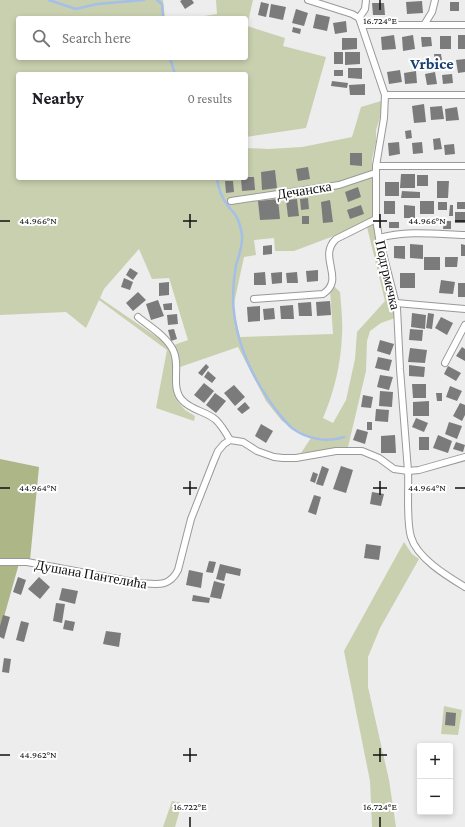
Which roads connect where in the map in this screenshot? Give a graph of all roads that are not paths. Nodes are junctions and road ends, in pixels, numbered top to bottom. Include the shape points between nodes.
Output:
1 (308, 0) edge
2 (366, 0) edge
3 (435, 0) edge
4 (359, 18) junction
5 (362, 25) junction
6 (424, 25) junction
7 (465, 25) edge
8 (385, 95) junction
9 (465, 95) edge
10 (376, 166) junction
11 (465, 166) edge
12 (376, 173) junction
13 (231, 201) dead end
14 (376, 219) junction
15 (465, 235) edge
16 (379, 238) junction
17 (254, 299) dead end
18 (396, 303) junction
19 (465, 309) edge
20 (138, 317) dead end
21 (465, 325) edge
22 (445, 363) dead end
23 (230, 440) junction
24 (465, 456) edge
25 (408, 471) junction
26 (0, 562) edge
27 (465, 587) edge

1 - 4 street
2 - 4 street
3 - 6 street via 432,12
4 - 5 street, Подгрмечка
5 - 6 street
5 - 8 street, Подгрмечка
6 - 7 street
8 - 9 street
8 - 10 street, Подгрмечка
10 - 11 street
10 - 12 street, Подгрмечка
12 - 13 street, Дечанска via 339,185
12 - 14 street, Подгрмечка
14 - 16 street, Подгрмечка
14 - 17 street via 331,243 329,250 333,281 329,291 323,294
15 - 16 street via 414,233
16 - 18 street, Подгрмечка
18 - 19 street
18 - 25 street, Подгрмечка
20 - 23 street via 165,339 173,350 176,358 177,389 181,399 191,408 215,419
21 - 22 street
23 - 25 street via 243,442 257,451 283,458 336,451 362,451 379,458 394,469
23 - 26 street, Душана Пантелића via 216,457 192,520 178,570 175,577 168,582 139,583 27,562
24 - 25 street
25 - 27 street via 409,527 413,542 438,570

